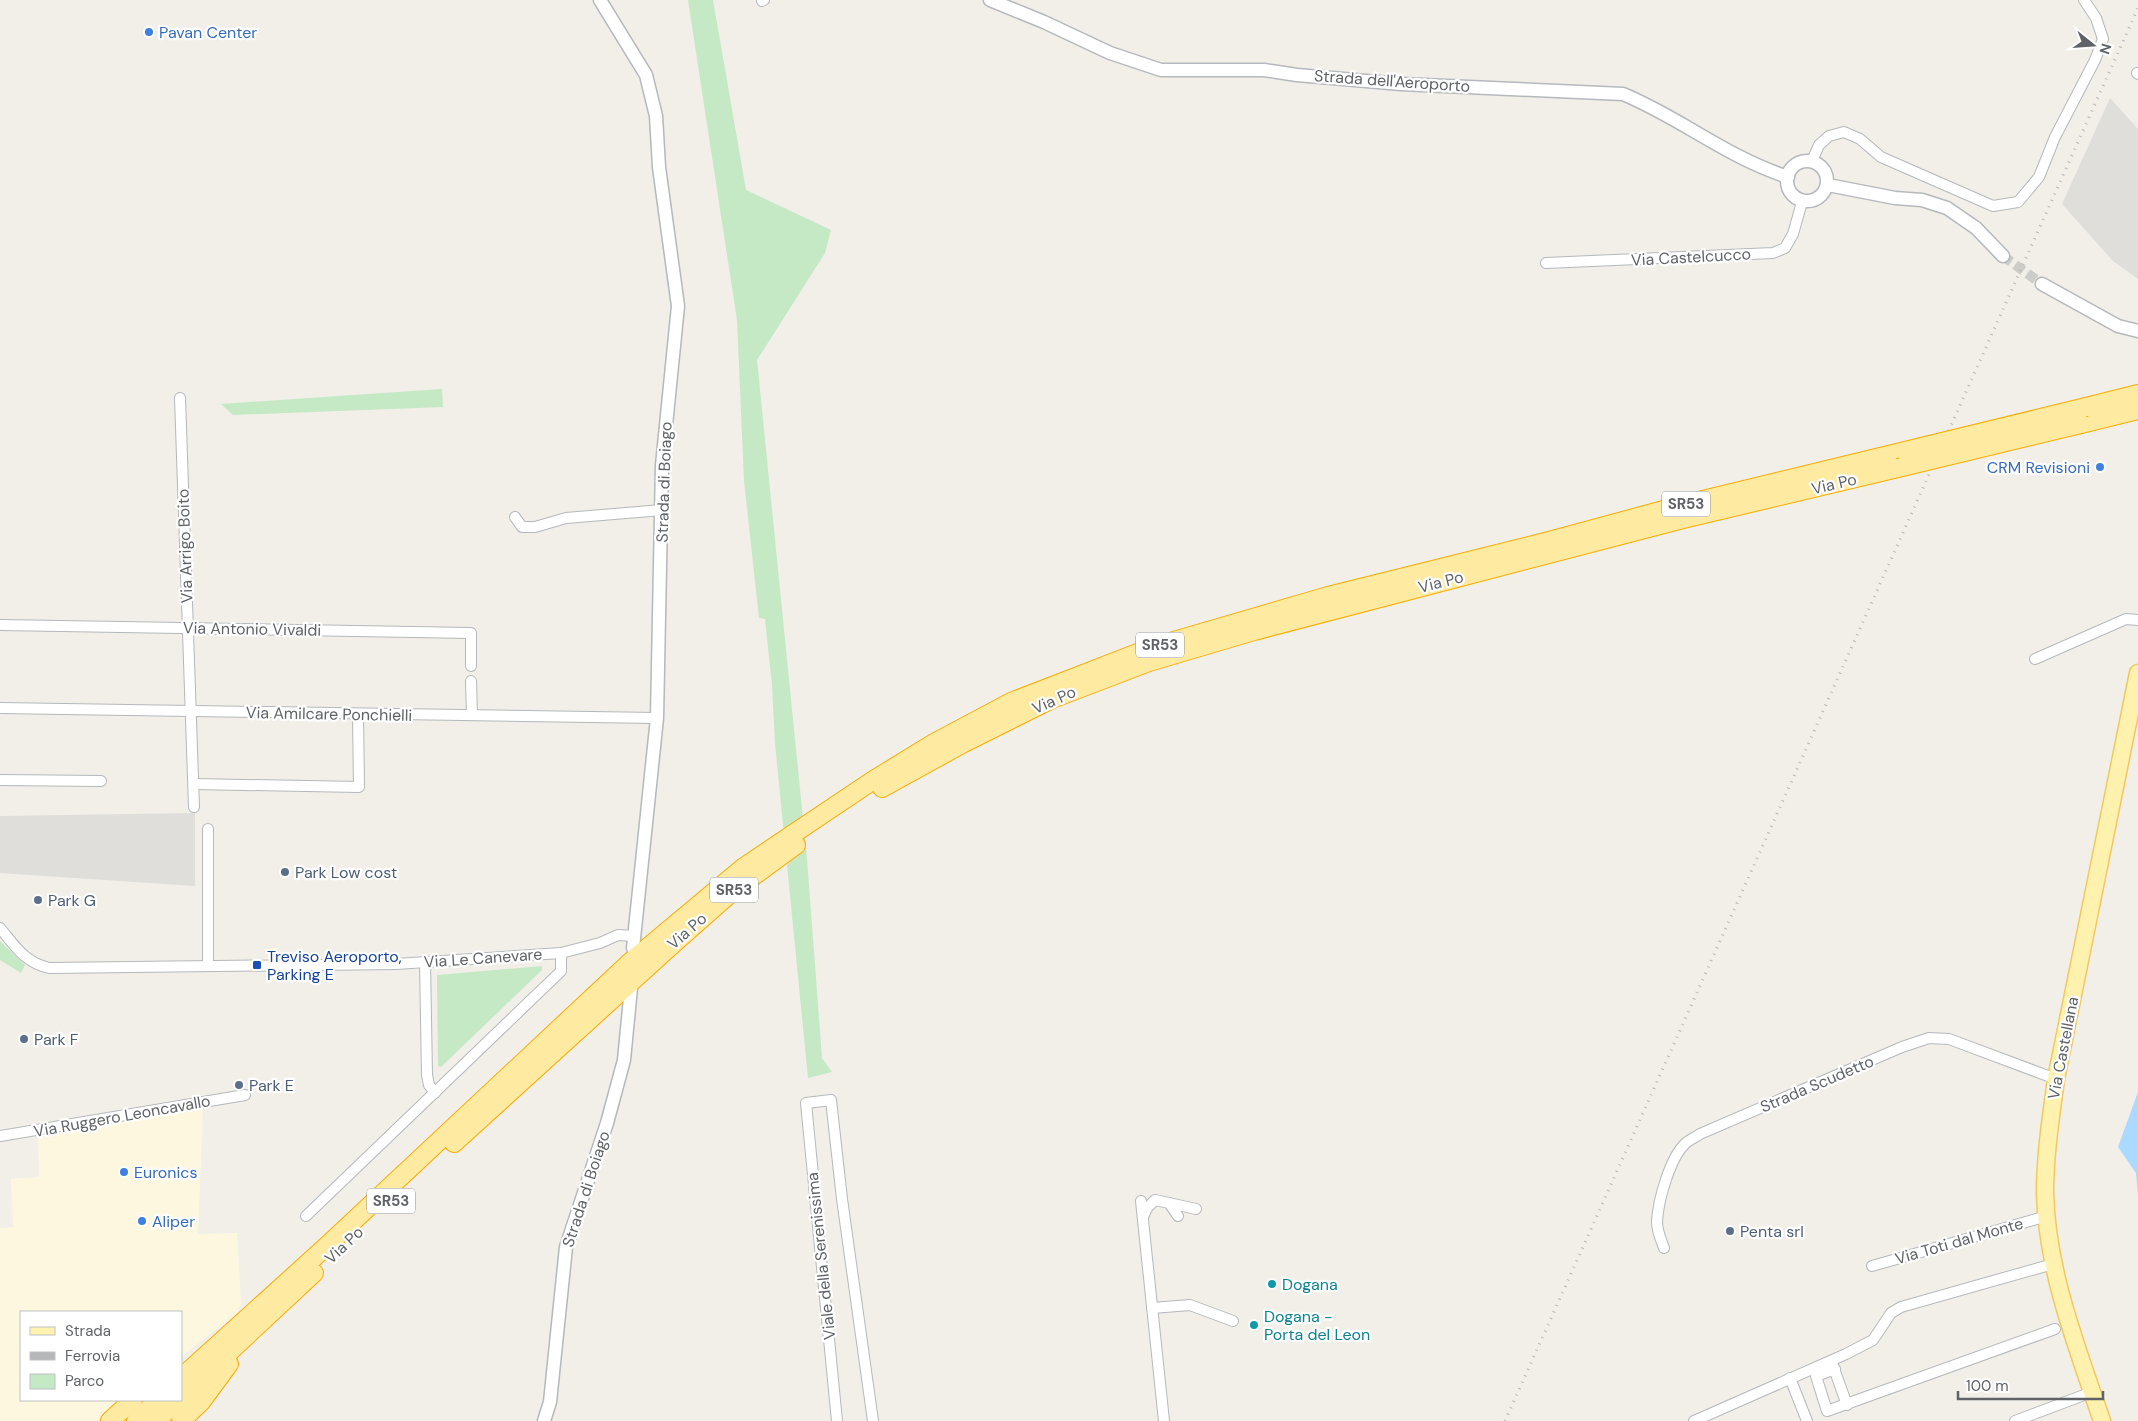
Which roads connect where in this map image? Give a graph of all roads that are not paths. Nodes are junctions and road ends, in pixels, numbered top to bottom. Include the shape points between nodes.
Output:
1 (600, 0) edge
2 (990, 0) edge
3 (2084, 0) edge
4 (1812, 161) junction
5 (1788, 176) junction
6 (1828, 185) junction
7 (1802, 202) junction
8 (2003, 256) tunnel mouth
9 (1546, 263) dead end
10 (2042, 284) tunnel mouth
11 (2138, 331) edge
12 (2138, 394) edge
13 (180, 398) dead end
14 (2138, 410) edge
15 (662, 510) junction
16 (515, 517) dead end
17 (2138, 620) edge
18 (0, 625) edge
19 (188, 628) junction
20 (2034, 659) dead end
21 (470, 666) dead end
22 (2138, 673) edge
23 (471, 681) dead end
24 (0, 708) edge
25 (192, 712) junction
26 (358, 714) junction
27 (472, 715) junction
28 (658, 718) junction
29 (0, 780) edge
30 (101, 781) dead end
31 (194, 784) junction
32 (194, 807) dead end
33 (208, 829) dead end
34 (0, 928) edge
35 (634, 942) joint
36 (561, 953) junction
37 (425, 961) junction
38 (208, 966) junction
39 (631, 988) dead end
40 (2056, 1079) junction
41 (435, 1093) junction
42 (245, 1095) dead end
43 (0, 1136) edge
44 (1141, 1201) dead end
45 (1169, 1203) junction
46 (1196, 1210) dead end
47 (306, 1216) dead end
48 (1178, 1216) dead end
49 (2047, 1216) junction
50 (1143, 1217) junction
51 (1664, 1248) dead end
52 (2053, 1264) junction
53 (1872, 1266) dead end
54 (1152, 1308) junction
55 (2067, 1317) junction
56 (1233, 1321) dead end
57 (249, 1324) junction
58 (2055, 1329) junction
59 (2073, 1333) junction
60 (182, 1361) edge
61 (1833, 1365) junction
62 (182, 1377) edge
63 (1790, 1378) junction
64 (2092, 1392) junction
65 (182, 1396) edge
66 (133, 1401) edge
67 (157, 1401) edge
68 (177, 1401) edge
69 (1847, 1404) junction
70 (110, 1421) edge
71 (136, 1421) edge
72 (156, 1421) edge
73 (182, 1421) edge
74 (544, 1421) edge
75 (837, 1421) edge
76 (873, 1421) edge
77 (1164, 1421) edge
78 (1694, 1421) edge
79 (1807, 1421) edge
80 (2015, 1421) edge
81 (2102, 1421) edge

1 - 15 street, Strada di Boiago via 646,75 656,116 659,167 678,306 662,465
2 - 5 street, Strada dell'Aeroporto via 1110,53 1162,70 1264,70 1401,84 1623,94 1653,106 1740,158
3 - 4 street via 2096,18 2103,39 2054,137 2039,177 2018,202 1993,206 1881,157 1860,139 1844,132 1829,136 1819,145
4 - 5 street via 1799,162
4 - 6 street via 1824,168
5 - 7 street via 1789,189
6 - 7 street via 1817,198
6 - 8 street via 1922,200 1947,208 1976,228
7 - 9 street, Via Castelcucco via 1793,234 1785,248 1772,253
10 - 11 street via 2118,326
12 - 57 highway, Via Po / SR53, bridge via 1682,505 1318,599 1153,647 1011,702 880,776 744,867 628,964 331,1242
13 - 19 street, Via Arrigo Boito
14 - 57 highway, Via Po / SR53, bridge via 1683,519 1235,636 1149,662 1060,696 962,744 879,790 733,891
15 - 16 street via 566,518 522,528
15 - 28 street, Strada di Boiago
17 - 20 street via 2126,620
18 - 19 street, Via Antonio Vivaldi
19 - 21 street, Via Antonio Vivaldi via 471,633
19 - 25 street, Via Arrigo Boito
22 - 40 main road, Via Castellana
23 - 27 street
24 - 25 street, Via Amilcare Ponchielli
25 - 26 street, Via Amilcare Ponchielli
25 - 31 street, Via Arrigo Boito
26 - 27 street, Via Amilcare Ponchielli
26 - 31 street via 359,787
27 - 28 street, Via Amilcare Ponchielli
28 - 35 street, Strada di Boiago
29 - 30 street
31 - 32 street, Via Arrigo Boito
33 - 38 street
34 - 38 street, Via Le Canevare via 26,959 49,968
35 - 36 street, Via Le Canevare via 618,935
36 - 37 street, Via Le Canevare
36 - 41 street via 561,970 557,975
37 - 38 street, Via Le Canevare
37 - 41 street via 427,1075
39 - 74 street, Strada di Boiago via 624,1060 607,1124 566,1247 550,1402
40 - 49 main road, Via Castellana via 2047,1151
40 - 51 street, Strada Scudetto via 1949,1039 1929,1038 1700,1134 1687,1142 1673,1162 1657,1223
41 - 47 street
42 - 43 street, Via Ruggero Leoncavallo
44 - 50 street
45 - 46 street
45 - 48 street
45 - 50 street via 1155,1200
49 - 52 main road, Via Castellana
49 - 53 street, Via Toti dal Monte
50 - 54 street
52 - 55 main road, Via Castellana
52 - 61 street via 1901,1307 1891,1313 1873,1340
54 - 56 street via 1190,1304
54 - 77 street
55 - 58 street
55 - 59 main road, Via Castellana
57 - 60 highway
57 - 62 highway, Via Po / SR53
57 - 65 highway, Via Po / SR53
57 - 73 highway via 200,1402
58 - 59 street
58 - 69 street
59 - 64 main road, Via Castellana
61 - 63 street
61 - 69 street
61 - 69 street via 1816,1376 1827,1412
63 - 78 street
63 - 79 street
64 - 80 street
64 - 81 main road, Via Castellana
66 - 70 highway
67 - 71 highway
68 - 72 highway, Via Po / SR53
75 - 76 street, Viale della Serenissima via 806,1103 832,1100 842,1199

